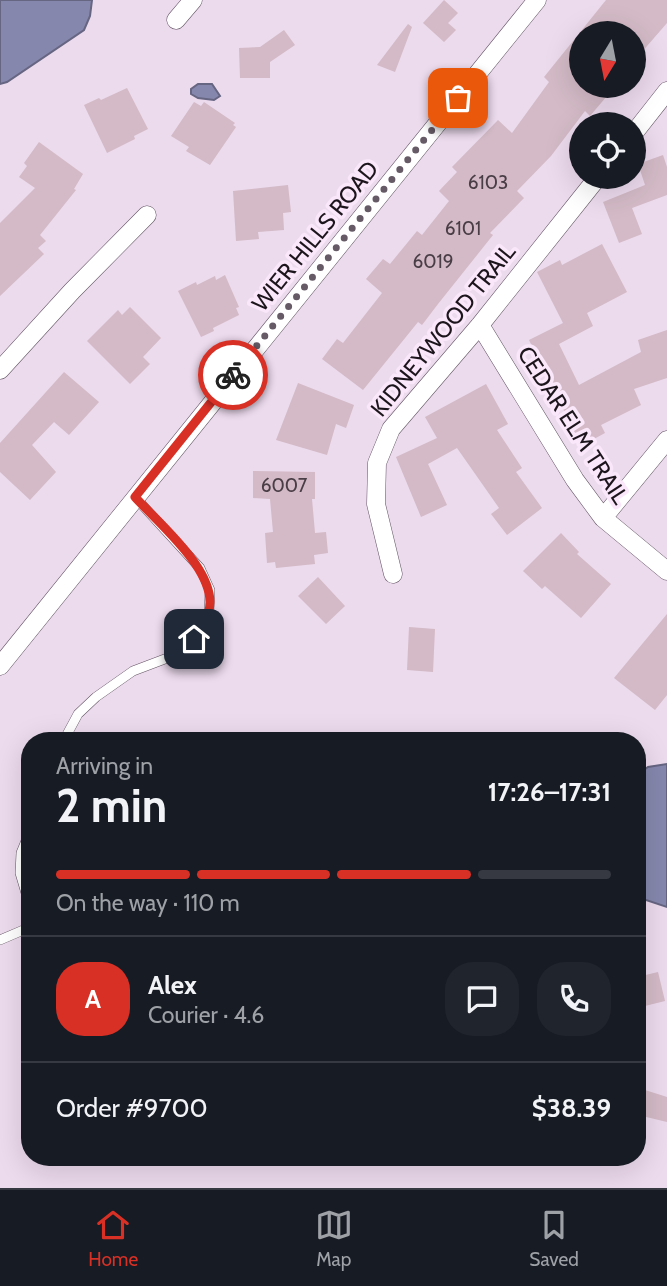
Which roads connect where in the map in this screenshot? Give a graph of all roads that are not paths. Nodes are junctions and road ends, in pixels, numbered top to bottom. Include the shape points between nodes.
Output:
1 (192, 0) edge
2 (537, 0) edge
3 (176, 20) dead end
4 (667, 91) edge
5 (646, 117) edge
6 (588, 189) edge
7 (147, 215) dead end
8 (480, 325) junction
9 (0, 370) edge
10 (667, 440) edge
11 (135, 497) junction
12 (603, 518) junction
13 (667, 571) edge
14 (393, 574) dead end
15 (0, 666) edge
16 (68, 732) edge
17 (21, 851) edge
18 (21, 876) edge
19 (21, 931) edge
20 (0, 940) edge

1 - 3 street
2 - 11 street, WIER HILLS ROAD
4 - 5 street
6 - 8 street, KIDNEYWOOD TRAIL
7 - 9 street
8 - 12 street, CEDAR ELM TRAIL
8 - 14 street, KIDNEYWOOD TRAIL via 391,429 377,463 376,504
10 - 12 street
11 - 15 street, WIER HILLS ROAD
11 - 16 lane via 200,568 210,590 209,613 194,639 170,657 133,671 96,697 78,714
12 - 13 street, CEDAR ELM TRAIL
17 - 18 lane
19 - 20 lane

